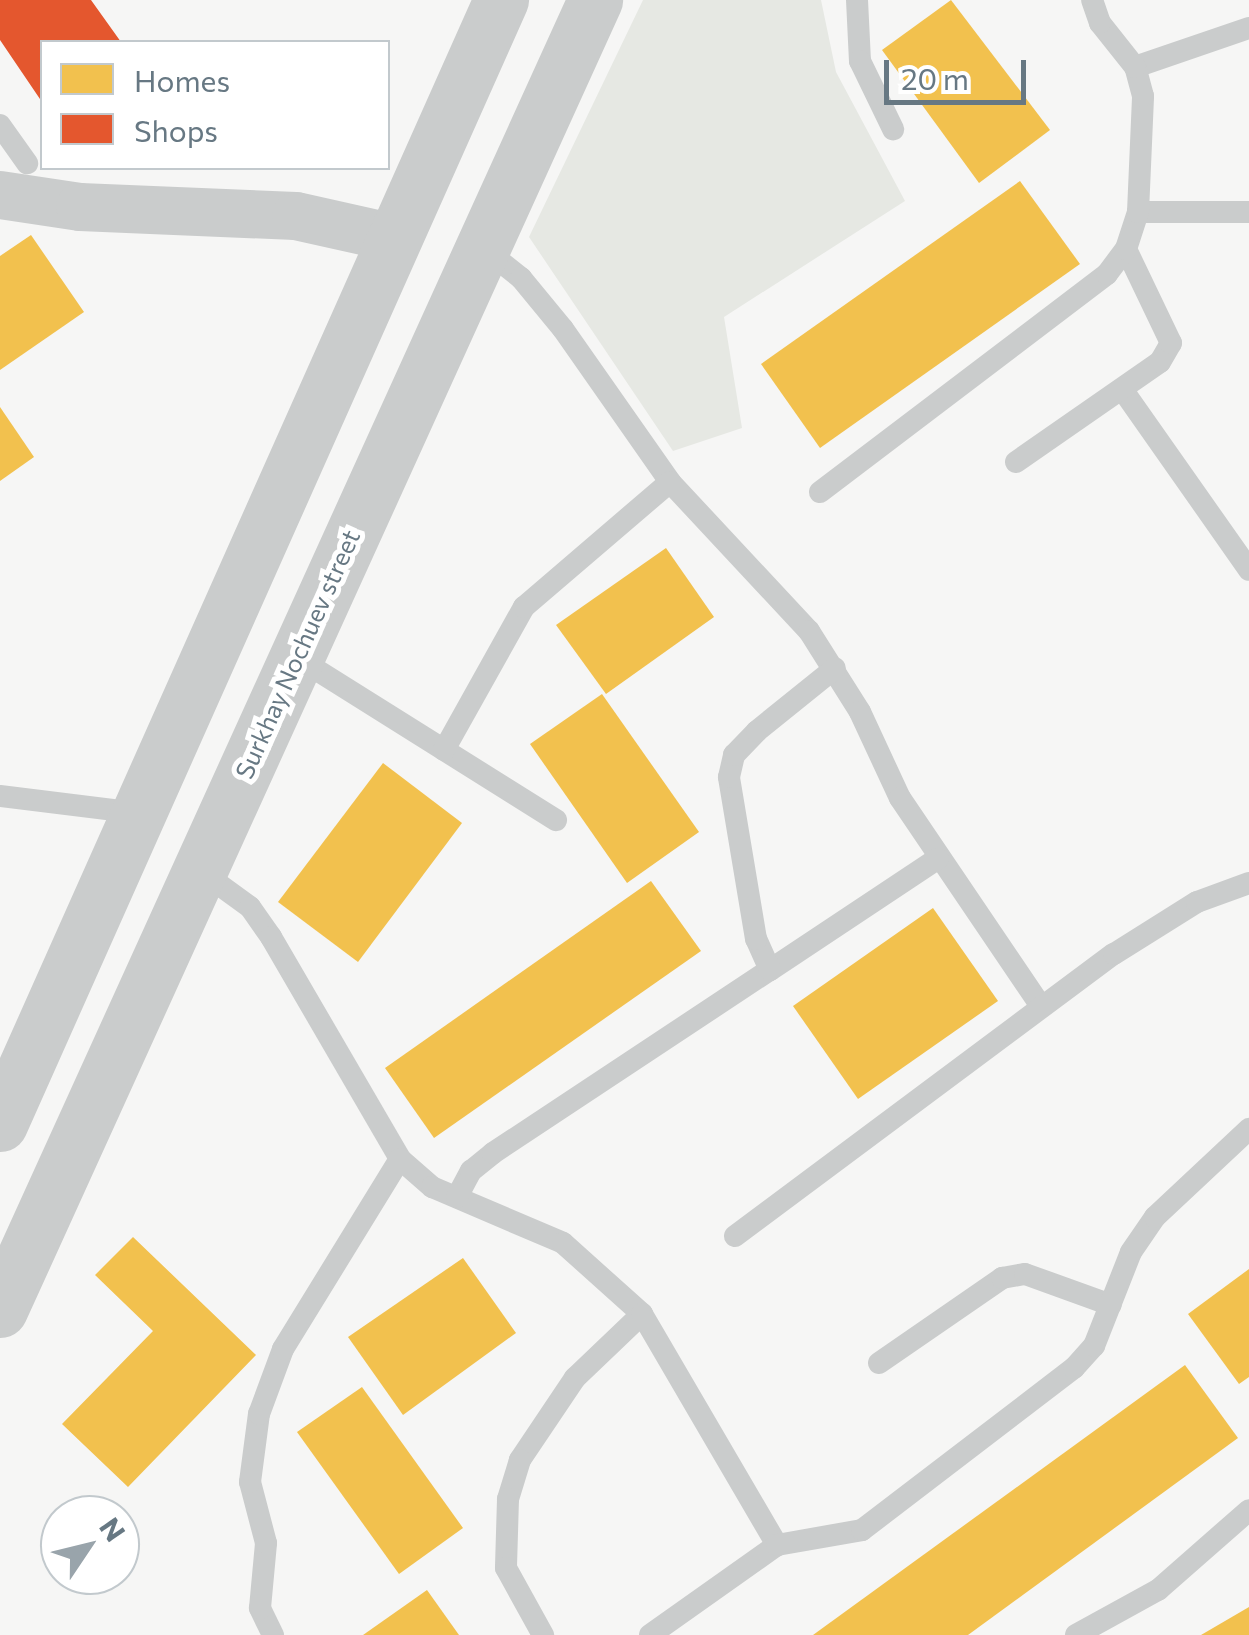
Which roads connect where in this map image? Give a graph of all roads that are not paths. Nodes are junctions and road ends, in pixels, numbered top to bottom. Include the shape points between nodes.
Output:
1 (500, 0) edge
2 (595, 0) edge
3 (858, 0) edge
4 (1092, 0) edge
5 (1249, 28) edge
6 (1134, 67) junction
7 (0, 126) edge
8 (893, 128) dead end
9 (14, 179) edge
10 (1138, 212) junction
11 (1249, 212) edge
12 (390, 237) junction
13 (480, 245) junction
14 (1126, 250) junction
15 (1122, 389) junction
16 (1016, 462) dead end
17 (670, 482) junction
18 (820, 492) dead end
19 (1249, 570) edge
20 (296, 657) junction
21 (835, 668) junction
22 (444, 750) junction
23 (0, 796) edge
24 (139, 813) junction
25 (556, 820) dead end
26 (938, 858) junction
27 (199, 870) junction
28 (1249, 883) edge
29 (770, 970) junction
30 (1041, 1006) junction
31 (0, 1124) edge
32 (1249, 1130) edge
33 (400, 1159) junction
34 (457, 1197) junction
35 (736, 1236) dead end
36 (1111, 1305) junction
37 (0, 1310) edge
38 (642, 1314) junction
39 (879, 1363) dead end
40 (1249, 1510) edge
41 (777, 1545) junction
42 (273, 1635) edge
43 (544, 1635) edge
44 (650, 1635) edge
45 (1076, 1635) edge

1 - 12 street
2 - 13 street, Surkhay Nochuev street
3 - 8 lane via 860,61
4 - 6 lane via 1100,23
5 - 6 lane
6 - 10 lane via 1143,96
7 - 9 lane
9 - 12 street via 80,206 296,216
10 - 11 lane
10 - 14 lane
12 - 24 street
13 - 17 lane via 520,278 562,329
13 - 20 street, Surkhay Nochuev street
14 - 15 lane via 1172,343 1160,362
14 - 18 lane via 1107,274
15 - 16 lane
15 - 19 lane
17 - 21 lane via 809,630
17 - 22 lane via 524,607
20 - 22 lane
20 - 27 street, Surkhay Nochuev street
21 - 26 lane
21 - 29 lane via 757,731 734,755 729,777 756,938
22 - 25 lane
23 - 24 lane
24 - 31 street
26 - 29 lane
26 - 30 lane
27 - 33 lane via 250,907 271,937
27 - 37 street, Surkhay Nochuev street
28 - 30 lane via 1198,902
29 - 34 lane via 493,1152
30 - 35 lane
32 - 36 lane via 1155,1218 1131,1252
33 - 34 lane
33 - 42 lane via 283,1349 259,1414 250,1482 267,1555 260,1608
34 - 38 lane via 564,1243
36 - 39 lane via 1025,1274 1002,1278
36 - 41 lane via 1094,1346 1074,1368 862,1530
38 - 41 lane
38 - 43 lane via 575,1378 520,1460 508,1499 506,1568
40 - 45 lane via 1158,1590
41 - 44 lane

